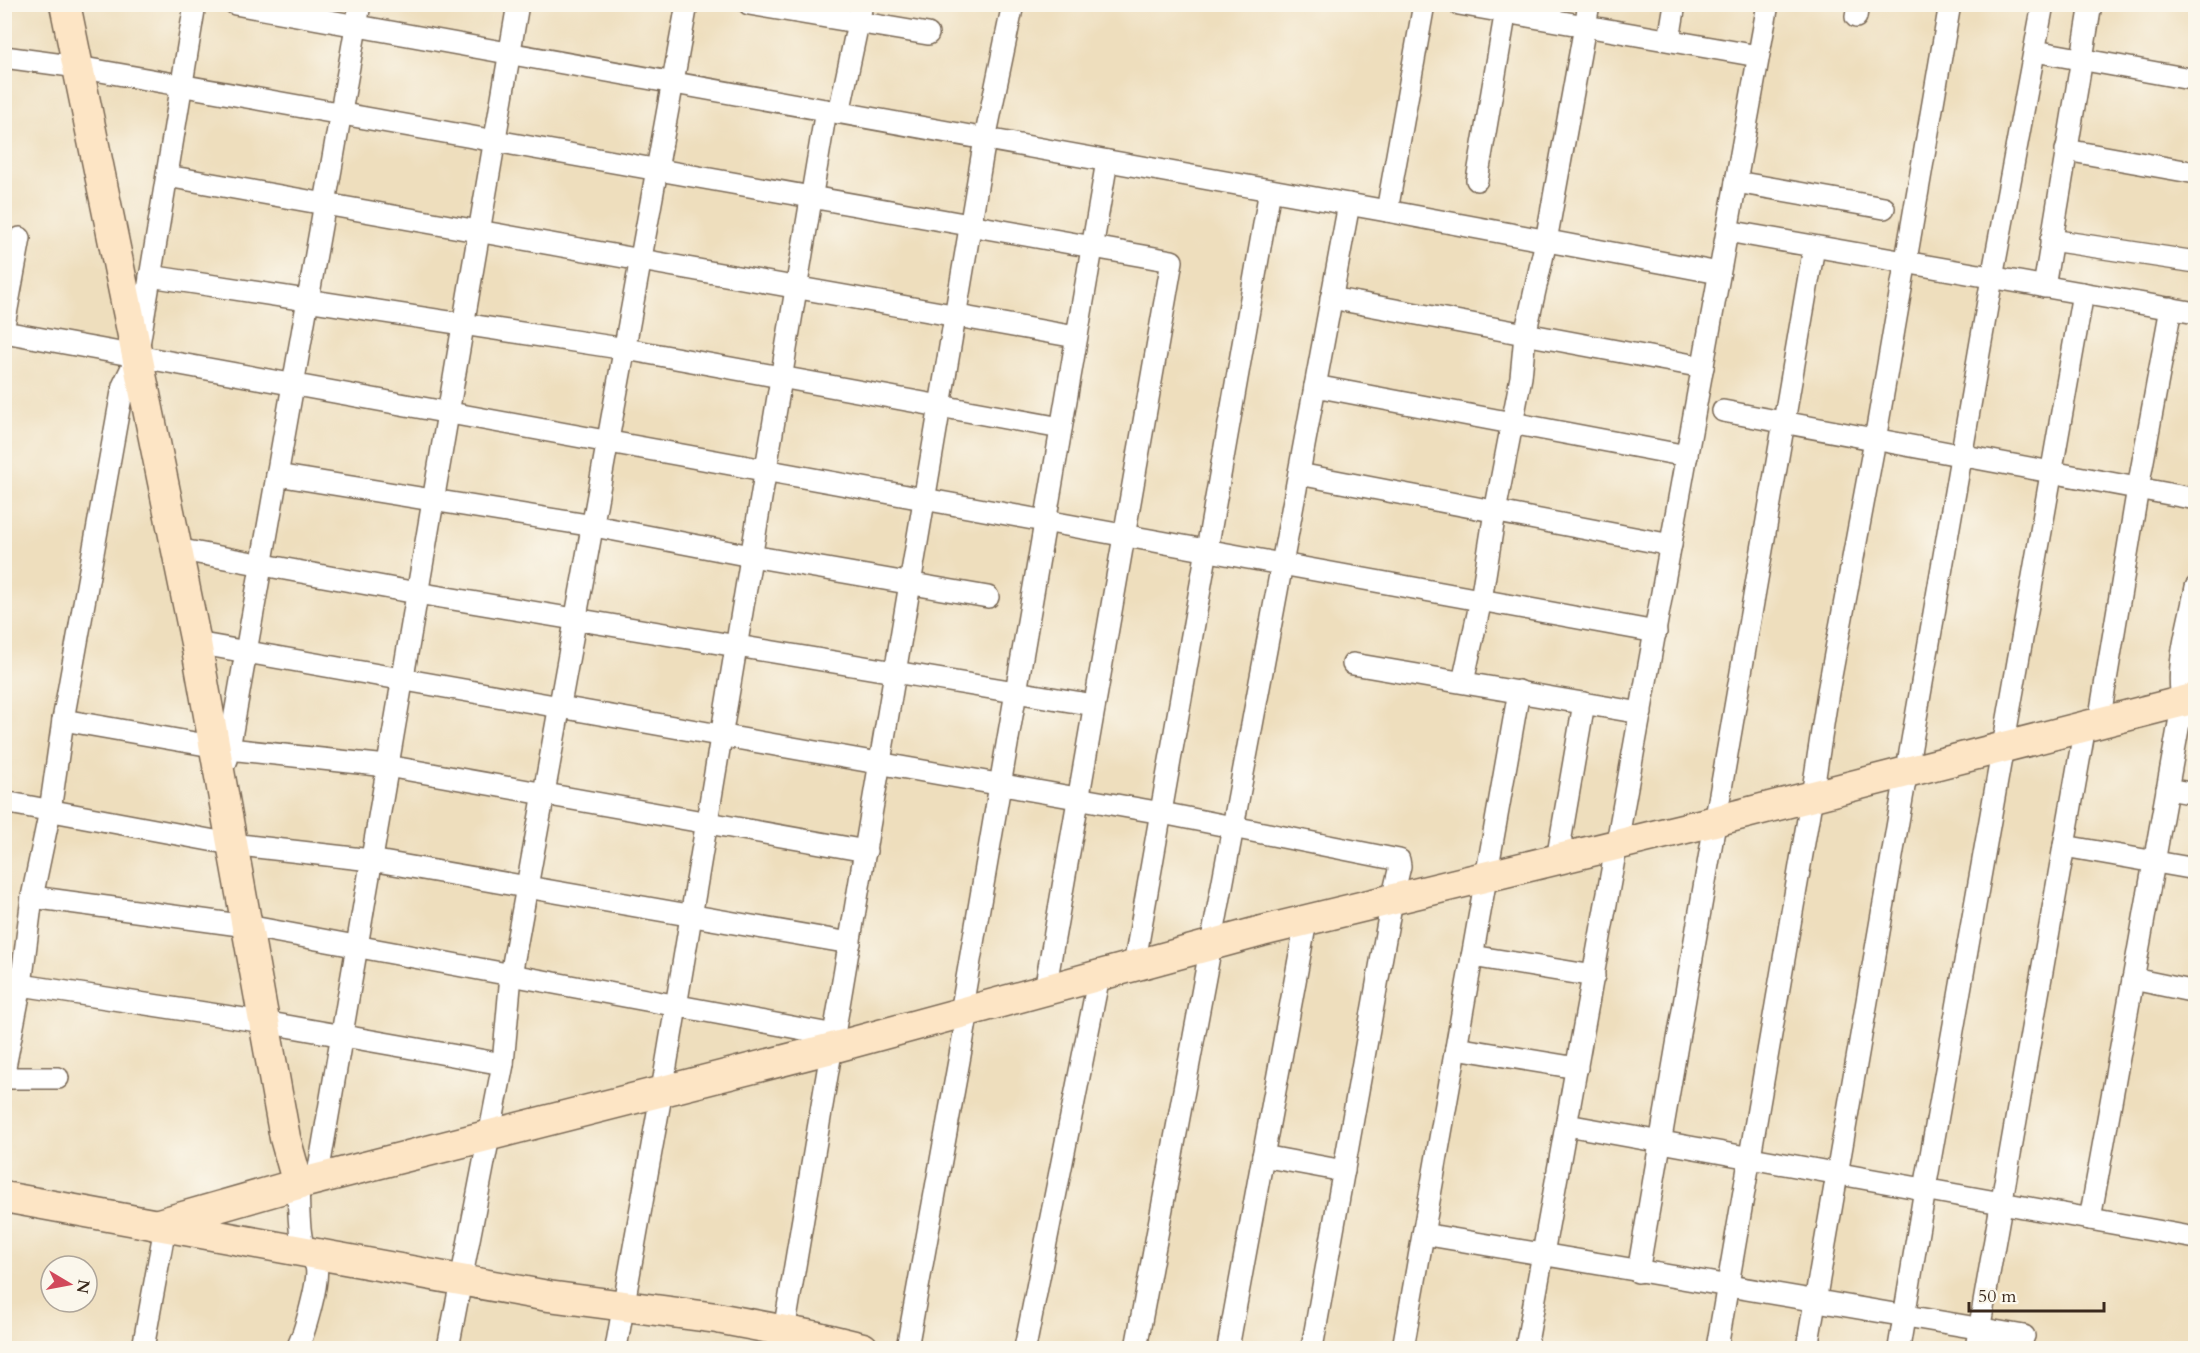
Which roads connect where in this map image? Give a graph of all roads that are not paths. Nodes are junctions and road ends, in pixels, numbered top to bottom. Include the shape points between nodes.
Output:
1 (65, 4) edge
2 (195, 4) edge
3 (235, 4) edge
4 (360, 4) edge
5 (518, 4) edge
6 (687, 4) edge
7 (749, 4) edge
8 (1013, 4) edge
9 (1424, 4) edge
10 (1459, 4) edge
11 (1589, 4) edge
12 (1676, 4) edge
13 (1768, 4) edge
14 (1950, 4) edge
15 (2043, 4) edge
16 (2091, 4) edge
17 (1507, 8) edge
18 (860, 13) edge
19 (356, 26) junction
20 (1585, 27) junction
21 (928, 34) dead end
22 (1669, 40) junction
23 (2035, 51) junction
24 (509, 54) junction
25 (1758, 56) junction
26 (4, 57) edge
27 (2081, 59) junction
28 (78, 68) junction
29 (2196, 80) edge
30 (675, 84) junction
31 (182, 86) junction
32 (832, 112) junction
33 (340, 114) junction
34 (985, 139) junction
35 (494, 141) junction
36 (2066, 150) junction
37 (1107, 161) junction
38 (659, 170) junction
39 (2196, 173) edge
40 (167, 176) junction
41 (1477, 180) dead end
42 (1736, 182) junction
43 (1270, 190) junction
44 (811, 197) junction
45 (325, 204) junction
46 (1349, 204) junction
47 (1884, 208) dead end
48 (1386, 211) junction
49 (971, 225) junction
50 (479, 231) junction
51 (1727, 231) junction
52 (20, 238) dead end
53 (2051, 240) junction
54 (1546, 241) junction
55 (1092, 247) junction
56 (1814, 247) junction
57 (642, 260) junction
58 (2196, 262) edge
59 (1906, 263) junction
60 (1719, 273) junction
61 (150, 276) junction
62 (1992, 278) junction
63 (796, 287) junction
64 (2044, 287) junction
65 (2083, 293) junction
66 (1331, 298) junction
67 (308, 300) junction
68 (2171, 308) junction
69 (2196, 313) edge
70 (956, 316) junction
71 (463, 323) junction
72 (4, 325) edge
73 (4, 332) edge
74 (1525, 335) junction
75 (1076, 337) junction
76 (626, 349) junction
77 (137, 357) junction
78 (1703, 367) junction
79 (781, 377) junction
80 (293, 385) junction
81 (1315, 387) junction
82 (940, 407) junction
83 (1723, 411) dead end
84 (448, 413) junction
85 (1784, 422) junction
86 (1511, 424) junction
87 (1061, 428) junction
88 (1875, 440) junction
89 (609, 442) junction
90 (1687, 456) junction
91 (1962, 457) junction
92 (766, 471) junction
93 (2052, 472) junction
94 (1299, 474) junction
95 (277, 475) junction
96 (2138, 488) junction
97 (925, 499) junction
98 (2196, 499) edge
99 (433, 501) junction
100 (1495, 512) junction
101 (1045, 521) junction
102 (594, 526) junction
103 (1124, 535) junction
104 (1671, 545) junction
105 (176, 549) junction
106 (1207, 550) junction
107 (751, 556) junction
108 (260, 563) junction
109 (1282, 564) junction
110 (910, 585) junction
111 (2196, 586) edge
112 (417, 593) junction
113 (988, 597) dead end
114 (1481, 600) junction
115 (576, 619) junction
116 (1656, 632) junction
117 (196, 643) junction
118 (736, 646) junction
119 (246, 652) junction
120 (1353, 664) dead end
121 (896, 672) junction
122 (402, 680) junction
123 (1463, 682) junction
124 (1519, 691) junction
125 (1016, 692) junction
126 (1584, 703) junction
127 (1094, 705) junction
128 (560, 708) junction
129 (2188, 708) edge
130 (1641, 713) junction
131 (63, 720) junction
132 (2092, 724) junction
133 (722, 735) junction
134 (2003, 747) junction
135 (222, 748) junction
136 (881, 763) junction
137 (387, 766) junction
138 (1907, 772) junction
139 (1000, 784) junction
140 (2167, 789) junction
141 (544, 794) junction
142 (2196, 794) edge
143 (1812, 796) junction
144 (1078, 798) junction
145 (4, 802) edge
146 (50, 811) junction
147 (1162, 813) junction
148 (1715, 821) junction
149 (707, 823) junction
150 (1233, 826) junction
151 (231, 844) junction
152 (1617, 845) junction
153 (2064, 846) junction
154 (866, 851) junction
155 (371, 860) junction
156 (1557, 860) junction
157 (2154, 862) junction
158 (2196, 869) edge
159 (1486, 876) junction
160 (527, 887) junction
161 (32, 897) junction
162 (1392, 900) junction
163 (692, 915) junction
164 (1306, 921) junction
165 (247, 926) junction
166 (850, 943) junction
167 (1211, 945) junction
168 (356, 946) junction
169 (1472, 956) junction
170 (1134, 966) junction
171 (511, 975) junction
172 (1099, 975) junction
173 (1594, 976) junction
174 (2133, 979) junction
175 (21, 986) junction
176 (1045, 990) junction
177 (2196, 992) edge
178 (677, 1006) junction
179 (964, 1012) junction
180 (264, 1022) junction
181 (341, 1036) junction
182 (833, 1042) junction
183 (1456, 1048) junction
184 (503, 1064) junction
185 (1577, 1068) junction
186 (4, 1072) edge
187 (4, 1078) edge
188 (58, 1078) dead end
189 (663, 1090) junction
190 (1567, 1125) junction
191 (491, 1136) junction
192 (1660, 1141) junction
193 (1263, 1156) junction
194 (1750, 1158) junction
195 (1344, 1171) junction
196 (1837, 1173) junction
197 (307, 1182) junction
198 (1925, 1189) junction
199 (4, 1197) edge
200 (2002, 1203) junction
201 (2090, 1218) junction
202 (160, 1226) junction
203 (1423, 1234) junction
204 (2196, 1238) edge
205 (1543, 1255) junction
206 (312, 1263) junction
207 (1638, 1272) junction
208 (1728, 1287) junction
209 (461, 1289) junction
210 (1815, 1301) junction
211 (624, 1306) junction
212 (1904, 1316) junction
213 (784, 1331) junction
214 (2024, 1336) dead end
215 (1978, 1339) edge
216 (143, 1348) edge
217 (297, 1348) edge
218 (448, 1348) edge
219 (616, 1348) edge
220 (863, 1348) edge
221 (907, 1348) edge
222 (1025, 1348) edge
223 (1136, 1348) edge
224 (1228, 1348) edge
225 (1312, 1348) edge
226 (1403, 1348) edge
227 (1526, 1348) edge
228 (1717, 1348) edge
229 (1807, 1348) edge
230 (1899, 1348) edge

1 - 28 main road
2 - 31 street
3 - 19 street
4 - 19 street
5 - 24 street
6 - 30 street
7 - 18 street
8 - 34 street
9 - 48 street
10 - 17 street
11 - 20 street
12 - 22 street
13 - 25 street
14 - 59 street
15 - 23 street
16 - 27 street
17 - 20 street
17 - 41 street
18 - 21 street
18 - 32 street
19 - 24 street
19 - 33 street
20 - 22 street
20 - 54 street
22 - 25 street
23 - 27 street
23 - 62 street
24 - 30 street
24 - 35 street
25 - 42 street
26 - 28 street
27 - 29 street
27 - 36 street
28 - 31 street
28 - 77 main road
30 - 32 street
30 - 38 street
31 - 33 street
31 - 40 street
32 - 34 street
32 - 44 street
33 - 35 street
33 - 45 street
34 - 37 street
34 - 49 street
35 - 38 street
35 - 50 street
36 - 39 street
36 - 53 street
37 - 43 street
37 - 55 street
38 - 44 street
38 - 57 street
40 - 45 street
40 - 61 street
42 - 47 street
42 - 51 street
43 - 46 street
43 - 106 street
44 - 49 street
44 - 63 street
45 - 50 street
45 - 67 street
46 - 48 street
46 - 66 street
48 - 54 street
49 - 55 street
49 - 70 street
50 - 57 street
50 - 71 street
51 - 56 street
51 - 60 street
52 - 72 street
53 - 58 street
53 - 64 street
54 - 60 street
54 - 74 street
55 - 75 street
55 - 103 street via 1172,261
56 - 59 street
56 - 85 street
57 - 63 street
57 - 76 street
59 - 62 street
59 - 88 street
60 - 78 street
61 - 67 street
61 - 77 street
62 - 64 street
62 - 91 street
63 - 70 street
63 - 79 street
64 - 65 street
65 - 68 street
65 - 93 street
66 - 74 street
66 - 81 street
67 - 71 street
67 - 80 street
68 - 69 street
68 - 96 street
70 - 75 street
70 - 82 street
71 - 76 street
71 - 84 street
73 - 77 street
74 - 78 street
74 - 86 street
75 - 87 street
76 - 79 street
76 - 89 street
77 - 80 street
77 - 105 main road
77 - 131 street via 123,386
78 - 90 street
79 - 82 street
79 - 92 street
80 - 84 street
80 - 95 street
81 - 86 street
81 - 94 street
82 - 87 street
82 - 97 street
83 - 85 street
84 - 89 street
84 - 99 street
85 - 88 street
85 - 148 street
86 - 90 street
86 - 100 street
87 - 101 street
88 - 91 street
88 - 143 street
89 - 92 street
89 - 102 street
90 - 104 street
91 - 93 street
91 - 138 street
92 - 97 street
92 - 107 street
93 - 96 street
93 - 134 street
94 - 100 street
94 - 109 street
95 - 99 street
95 - 108 street
96 - 98 street
96 - 132 street
97 - 101 street
97 - 110 street
99 - 102 street
99 - 112 street
100 - 104 street
100 - 114 street
101 - 103 street
101 - 125 street
102 - 107 street
102 - 115 street
103 - 106 street
103 - 127 street
104 - 116 street
105 - 108 street
105 - 117 main road
106 - 109 street
106 - 147 street
107 - 110 street
107 - 118 street
108 - 112 street
108 - 119 street
109 - 114 street
109 - 150 street
110 - 113 street
110 - 121 street
111 - 129 street via 2180,670 2179,688
112 - 115 street
112 - 122 street
114 - 116 street
114 - 123 street
115 - 118 street
115 - 128 street
116 - 130 street
117 - 119 street
117 - 135 main road
118 - 121 street
118 - 133 street
119 - 122 street
119 - 135 street
120 - 123 street
121 - 125 street
121 - 136 street
122 - 128 street
122 - 137 street
123 - 124 street
124 - 126 street
124 - 159 street
125 - 127 street
125 - 139 street
126 - 130 street
126 - 156 street
127 - 144 street
128 - 133 street
128 - 141 street
129 - 132 main road
129 - 140 street
130 - 152 street
131 - 135 street
131 - 146 street
132 - 134 main road
132 - 153 street
133 - 136 street
133 - 149 street
134 - 138 main road
134 - 198 street
135 - 137 street
135 - 151 main road via 222,787
136 - 139 street
136 - 154 street
137 - 141 street
137 - 155 street
138 - 143 main road
138 - 196 street
139 - 144 street
139 - 179 street
140 - 142 street
140 - 157 street
141 - 149 street
141 - 160 street
143 - 148 main road
143 - 194 street
144 - 147 street
144 - 176 street
145 - 146 street
146 - 151 street
146 - 161 street
147 - 150 street
147 - 170 street
148 - 152 main road
148 - 192 street
149 - 154 street
149 - 163 street
150 - 162 street via 1399,860
150 - 167 street
151 - 155 street
151 - 165 main road
152 - 156 main road
152 - 173 street
153 - 157 street
153 - 200 street
154 - 166 street
155 - 160 street
155 - 168 street
156 - 159 main road
157 - 158 street
157 - 174 street
159 - 162 main road
159 - 169 street
160 - 163 street
160 - 171 street
161 - 165 street
161 - 175 street
162 - 164 main road
162 - 195 street
163 - 166 street
163 - 178 street
164 - 167 main road
164 - 193 street
165 - 168 street
165 - 180 main road
166 - 182 street
167 - 170 main road
167 - 223 street
168 - 171 street
168 - 181 street
169 - 173 street
169 - 183 street
170 - 172 main road
171 - 178 street
171 - 184 street
172 - 176 main road
172 - 222 street
173 - 185 street
174 - 177 street
174 - 201 street
175 - 180 street
175 - 186 street
176 - 179 main road
178 - 182 street
178 - 189 street
179 - 182 main road
179 - 221 street
180 - 181 street
180 - 197 main road via 285,1138
181 - 184 street
181 - 197 street
182 - 189 main road
182 - 213 street
183 - 185 street
183 - 203 street
184 - 191 street
185 - 190 street
187 - 188 street
189 - 191 main road
189 - 211 street
190 - 192 street
190 - 205 street
191 - 197 main road
191 - 209 street
192 - 194 street
192 - 207 street
193 - 195 street
193 - 224 street
194 - 196 street
194 - 208 street
195 - 225 street
196 - 198 street
196 - 210 street
197 - 202 main road
197 - 206 street via 302,1240
198 - 200 street
198 - 212 street
199 - 202 main road
200 - 201 street
200 - 215 street
201 - 204 street
202 - 206 main road
202 - 216 street
203 - 205 street
203 - 226 street
205 - 207 street
205 - 227 street
206 - 209 main road
206 - 217 street via 312,1300
207 - 208 street
208 - 210 street
208 - 228 street
209 - 211 main road
209 - 218 street
210 - 212 street
210 - 229 street
211 - 213 main road
211 - 219 street
212 - 215 street
212 - 230 street
213 - 220 main road
214 - 215 street

